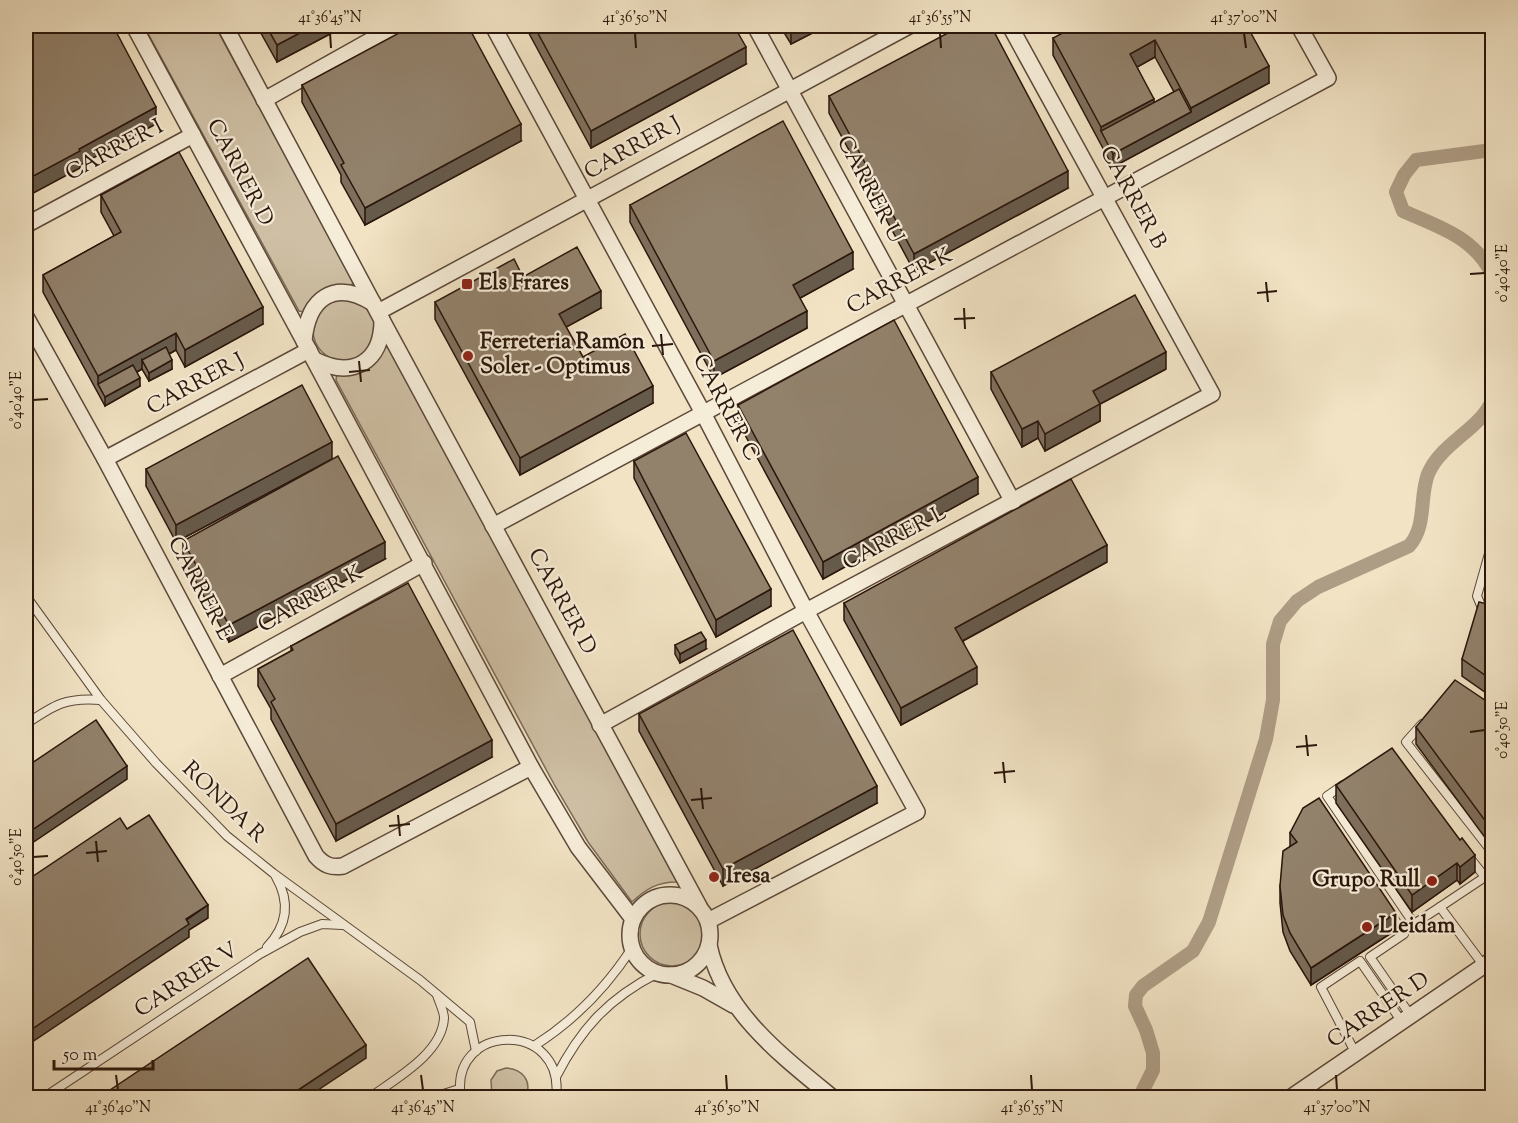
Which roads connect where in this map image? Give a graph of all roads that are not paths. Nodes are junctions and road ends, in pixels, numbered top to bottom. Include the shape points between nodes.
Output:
1 (134, 26) edge
2 (225, 26) edge
3 (396, 26) edge
4 (493, 26) edge
5 (755, 26) edge
6 (909, 26) edge
7 (1010, 26) edge
8 (1299, 26) edge
9 (789, 89) junction
10 (264, 100) junction
11 (193, 135) junction
12 (1106, 197) junction
13 (587, 200) junction
14 (26, 225) edge
15 (906, 305) junction
16 (378, 312) junction
17 (26, 317) edge
18 (309, 351) junction
19 (1212, 394) joint
20 (704, 413) junction
21 (105, 459) junction
22 (1013, 502) junction
23 (493, 526) junction
24 (1492, 543) edge
25 (424, 563) junction
26 (26, 596) edge
27 (806, 611) junction
28 (1492, 611) edge
29 (220, 676) junction
30 (101, 700) junction
31 (1429, 716) edge
32 (26, 724) edge
33 (600, 725) junction
34 (531, 767) junction
35 (1355, 778) edge
36 (1463, 848) edge
37 (1492, 852) edge
38 (273, 873) junction
39 (1384, 904) edge
40 (699, 906) junction
41 (1440, 907) junction
42 (633, 919) junction
43 (708, 921) junction
44 (349, 927) junction
45 (709, 945) junction
46 (632, 948) junction
47 (260, 954) junction
48 (1488, 963) edge
49 (665, 974) junction
50 (436, 994) junction
51 (734, 1005) junction
52 (1406, 1019) junction
53 (534, 1046) junction
54 (476, 1051) junction
55 (1356, 1054) junction
56 (556, 1077) junction
57 (460, 1093) edge
58 (556, 1097) edge
59 (43, 1098) edge
60 (369, 1098) edge
61 (431, 1098) edge
62 (833, 1098) edge
63 (1290, 1098) edge

1 - 11 street, CARRER D
2 - 10 street, CARRER D
3 - 10 street
4 - 13 street, CARRER C
5 - 9 street, CARRER U
6 - 9 street, CARRER J
7 - 12 street, CARRER B
8 - 12 street, CARRER K via 1328,78
9 - 13 street, CARRER J
9 - 15 street, CARRER U
10 - 16 street, CARRER D
11 - 14 street, CARRER I
11 - 18 street, CARRER D
12 - 15 street, CARRER K
12 - 19 street, CARRER B
13 - 16 street, CARRER J
13 - 20 street, CARRER C
15 - 20 street, CARRER K
15 - 22 street, CARRER U
16 - 18 street via 379,346 362,364 337,368
16 - 18 street via 350,292 325,297 308,315
16 - 23 street, CARRER D
17 - 21 street, CARRER E
18 - 21 street, CARRER J
18 - 25 street, CARRER D
19 - 22 street, CARRER L
20 - 23 street, CARRER K
20 - 27 street, CARRER C
21 - 29 street, CARRER E
22 - 27 street, CARRER L
23 - 33 street, CARRER D
24 - 28 lane via 1477,596 1482,608
25 - 29 street, CARRER K
25 - 34 street, CARRER D
26 - 30 lane, RONDA R
27 - 33 street, CARRER L
27 - 43 street, CARRER C via 917,812
29 - 34 street, CARRER E via 316,856 334,867 343,866
30 - 32 lane via 66,701
30 - 38 lane, RONDA R via 227,836
31 - 37 lane via 1406,742
33 - 40 street, CARRER D
34 - 42 street, CARRER D via 578,847
35 - 41 lane via 1327,796 1414,924
36 - 41 lane via 1485,877
38 - 44 lane, RONDA R
38 - 47 lane, CARRER V via 282,888 286,915 276,938
39 - 52 lane via 1404,934 1370,957
40 - 42 street via 688,898 663,895 650,900
40 - 43 street
41 - 48 lane
42 - 46 street
43 - 45 street
44 - 47 lane, CARRER V via 322,924
44 - 50 lane, RONDA R
45 - 49 street via 695,966 684,973
45 - 51 street via 718,975
46 - 49 street via 638,959
46 - 53 lane via 586,1007
47 - 59 lane, CARRER V
48 - 52 street, CARRER D
49 - 51 street
49 - 56 lane via 627,989 595,1017
50 - 54 lane, RONDA R via 470,1022
50 - 60 lane via 444,1017 438,1039 416,1063
51 - 62 street via 787,1060
52 - 55 street, CARRER D
52 - 55 lane via 1360,961 1321,987
53 - 54 lane via 504,1039 489,1042
53 - 56 lane
54 - 57 lane via 464,1068
55 - 63 street, CARRER D
56 - 58 lane
57 - 61 lane

